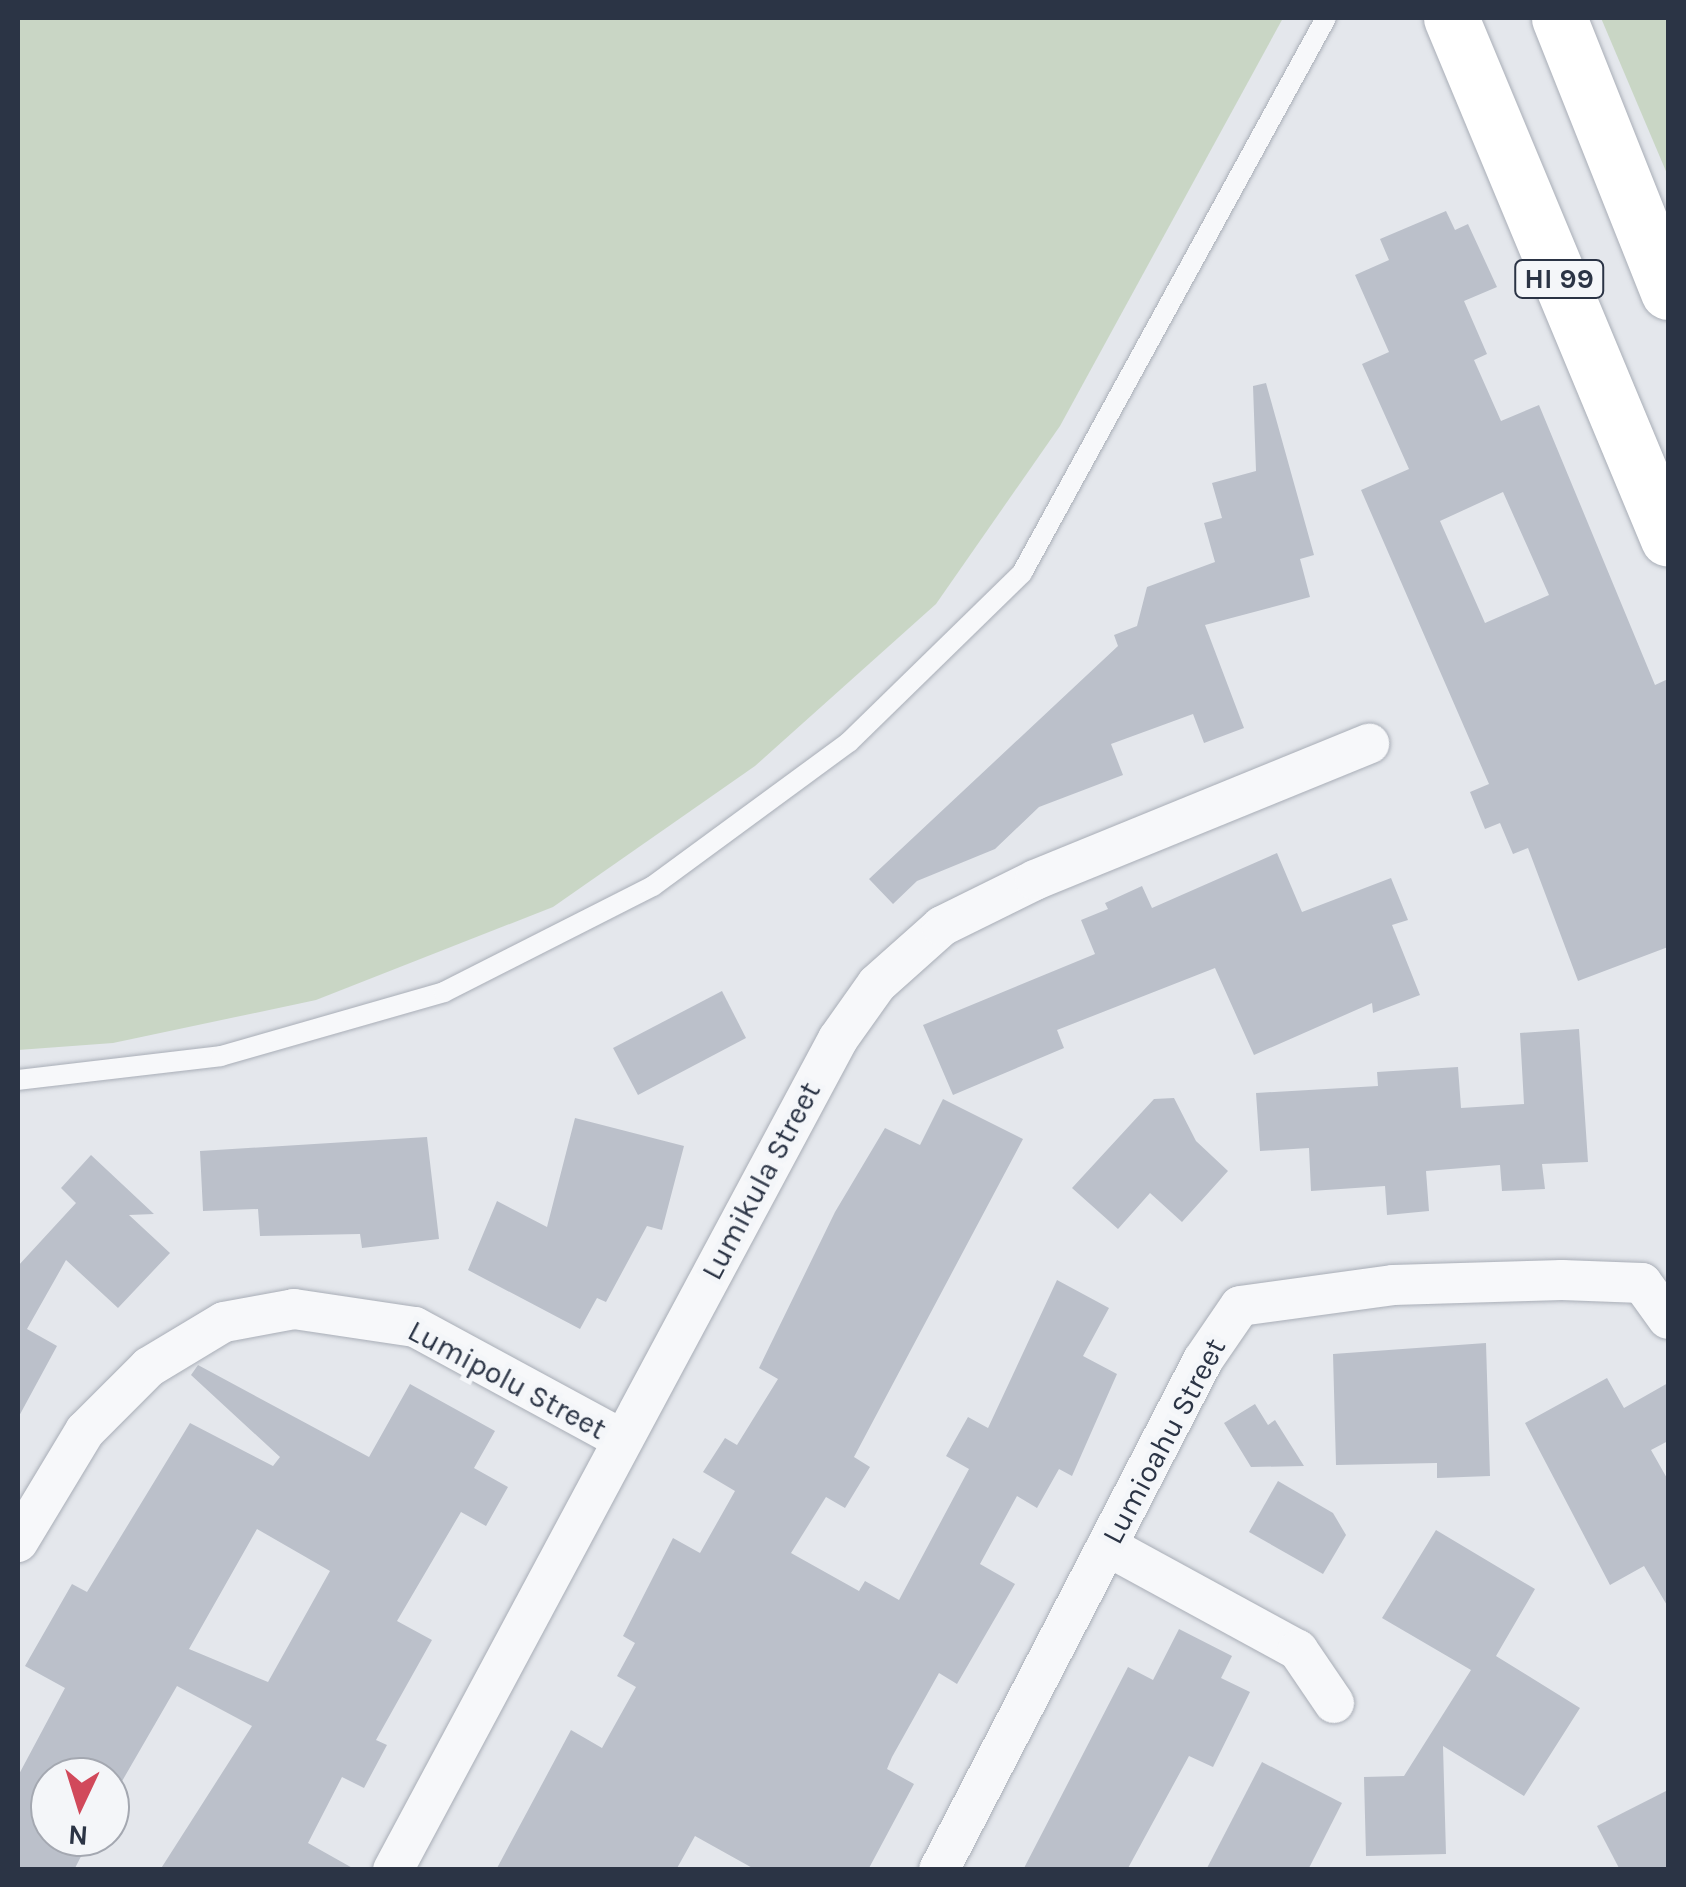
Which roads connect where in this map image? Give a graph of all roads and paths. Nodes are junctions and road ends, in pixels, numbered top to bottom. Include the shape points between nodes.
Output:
1 (1326, 18) edge
2 (1451, 18) edge
3 (1559, 18) edge
4 (1668, 292) edge
5 (1668, 539) edge
6 (1368, 744) dead end
7 (18, 1080) edge
8 (1668, 1320) edge
9 (621, 1440) junction
10 (18, 1542) edge
11 (1107, 1546) junction
12 (1334, 1703) dead end
13 (393, 1870) edge
14 (939, 1870) edge

1 - 7 lane via 1022,573 849,742 653,886 444,992 221,1056
2 - 5 main road, HI 99
3 - 4 main road
6 - 9 street, Lumikula Street via 1035,880 942,926 877,984
8 - 11 street, Lumioahu Street via 1642,1284 1562,1280 1393,1285 1240,1306
9 - 10 street, Lumipolu Street via 415,1327 294,1309 224,1322 150,1368 85,1430
9 - 13 street, Lumikula Street
11 - 12 street via 1298,1650
11 - 14 street, Lumioahu Street

